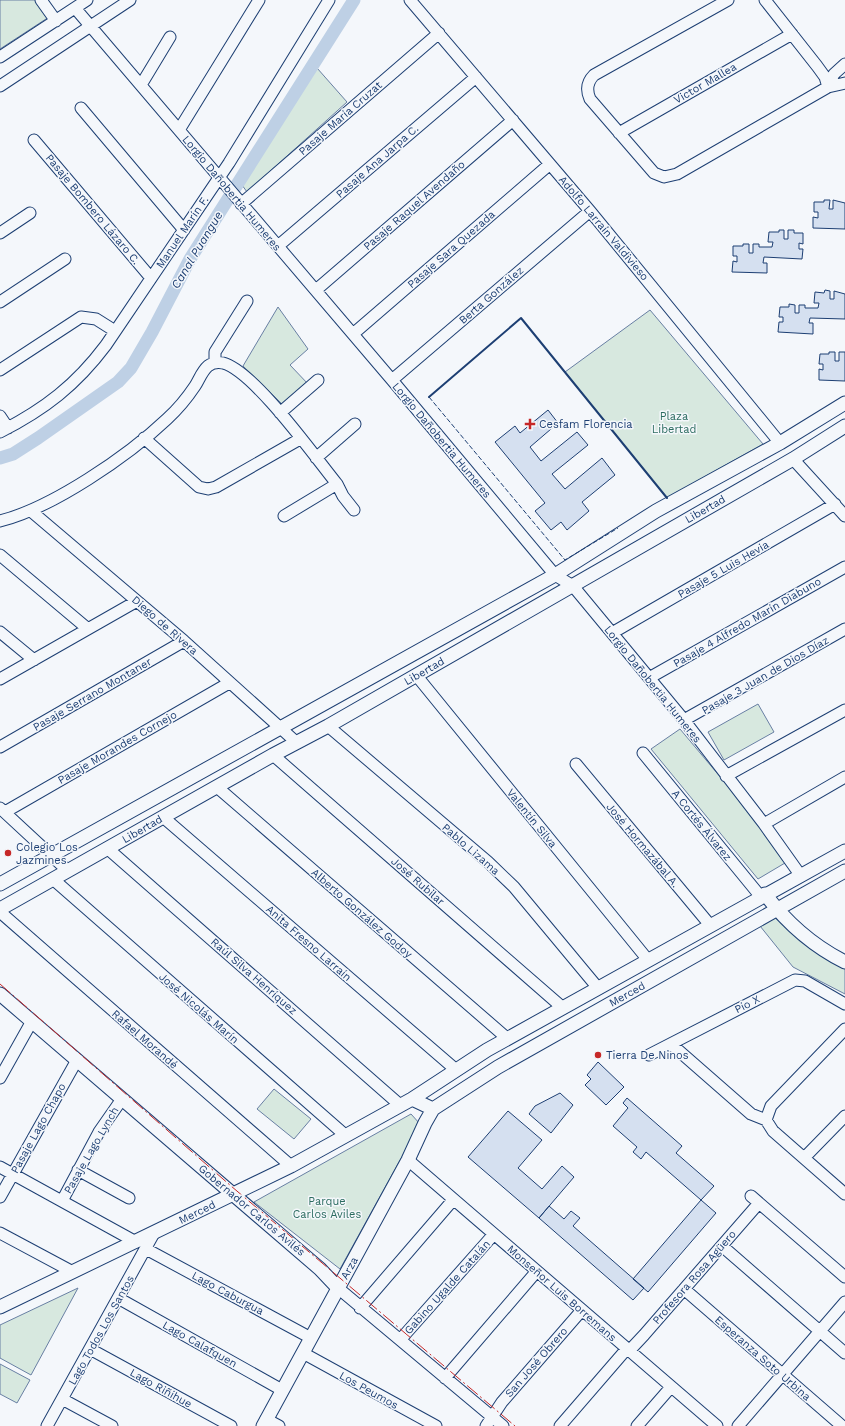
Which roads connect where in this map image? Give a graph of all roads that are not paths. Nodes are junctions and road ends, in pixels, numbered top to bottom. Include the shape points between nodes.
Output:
1 (41, 0) edge
2 (87, 0) edge
3 (130, 0) edge
4 (259, 0) edge
5 (329, 0) edge
6 (410, 0) edge
7 (728, 0) edge
8 (765, 0) edge
9 (75, 8) junction
10 (56, 21) junction
11 (91, 26) junction
12 (439, 33) junction
13 (792, 34) junction
14 (170, 37) dead end
15 (0, 57) edge
16 (845, 64) edge
17 (476, 77) junction
18 (845, 83) edge
19 (141, 85) junction
20 (0, 86) edge
21 (828, 87) junction
22 (81, 108) dead end
23 (513, 120) junction
24 (179, 130) junction
25 (619, 132) junction
26 (34, 140) dead end
27 (550, 164) junction
28 (219, 178) junction
29 (239, 201) junction
30 (590, 211) junction
31 (30, 213) dead end
32 (184, 230) junction
33 (0, 233) edge
34 (278, 246) junction
35 (65, 259) dead end
36 (151, 278) junction
37 (316, 290) junction
38 (247, 301) dead end
39 (0, 302) edge
40 (115, 332) junction
41 (353, 334) junction
42 (215, 363) junction
43 (0, 370) edge
44 (318, 380) dead end
45 (392, 380) junction
46 (845, 403) edge
47 (280, 413) junction
48 (0, 416) edge
49 (355, 424) dead end
50 (845, 426) edge
51 (4, 430) edge
52 (144, 438) junction
53 (300, 439) junction
54 (780, 442) junction
55 (316, 458) junction
56 (793, 459) junction
57 (337, 484) junction
58 (835, 504) junction
59 (354, 510) dead end
60 (31, 511) junction
61 (284, 516) dead end
62 (845, 516) edge
63 (0, 521) edge
64 (0, 556) edge
65 (845, 567) edge
66 (555, 575) junction
67 (573, 586) junction
68 (137, 601) junction
69 (88, 629) junction
70 (845, 629) edge
71 (0, 632) edge
72 (612, 633) junction
73 (184, 641) junction
74 (34, 660) junction
75 (416, 675) junction
76 (649, 678) junction
77 (0, 680) edge
78 (229, 683) junction
79 (845, 710) edge
80 (684, 720) junction
81 (328, 726) junction
82 (280, 729) junction
83 (296, 742) junction
84 (0, 747) edge
85 (643, 753) dead end
86 (273, 755) junction
87 (576, 764) dead end
88 (726, 776) junction
89 (845, 777) edge
90 (216, 787) junction
91 (2, 810) edge
92 (163, 817) junction
93 (764, 824) junction
94 (107, 848) junction
95 (845, 851) edge
96 (52, 856) junction
97 (68, 871) junction
98 (845, 871) edge
99 (801, 876) junction
100 (54, 880) junction
101 (0, 884) edge
102 (763, 896) junction
103 (0, 910) edge
104 (777, 910) junction
105 (710, 925) junction
106 (648, 960) junction
107 (845, 962) edge
108 (598, 988) junction
109 (0, 994) edge
110 (845, 1004) edge
111 (563, 1008) junction
112 (32, 1021) junction
113 (845, 1029) edge
114 (508, 1039) junction
115 (671, 1044) junction
116 (649, 1055) dead end
117 (77, 1060) junction
118 (455, 1069) junction
119 (0, 1078) edge
120 (122, 1099) junction
121 (412, 1099) junction
122 (400, 1105) junction
123 (433, 1109) junction
124 (845, 1116) edge
125 (766, 1120) junction
126 (345, 1135) junction
127 (804, 1158) junction
128 (408, 1160) junction
129 (291, 1166) junction
130 (0, 1167) edge
131 (78, 1170) junction
132 (13, 1174) junction
133 (845, 1194) edge
134 (233, 1195) junction
135 (0, 1197) edge
136 (129, 1198) dead end
137 (453, 1200) junction
138 (62, 1201) junction
139 (0, 1233) edge
140 (494, 1234) junction
141 (141, 1245) junction
142 (722, 1246) junction
143 (537, 1271) junction
144 (73, 1272) junction
145 (845, 1277) edge
146 (338, 1288) junction
147 (684, 1289) junction
148 (118, 1298) junction
149 (845, 1302) edge
150 (0, 1307) edge
151 (360, 1308) junction
152 (582, 1310) junction
153 (820, 1331) junction
154 (311, 1338) junction
155 (400, 1340) junction
156 (90, 1349) junction
157 (629, 1351) junction
158 (303, 1353) junction
159 (845, 1353) edge
160 (782, 1374) junction
161 (445, 1378) junction
162 (671, 1387) junction
163 (282, 1390) junction
164 (62, 1399) junction
165 (491, 1416) junction
166 (264, 1422) edge
167 (715, 1425) edge
168 (47, 1426) edge
169 (112, 1426) edge
170 (231, 1426) edge
171 (279, 1426) edge
172 (436, 1426) edge
173 (486, 1426) edge
174 (503, 1426) edge
175 (560, 1426) edge
176 (637, 1426) edge
177 (738, 1426) edge
178 (842, 1426) edge

1 - 10 street
2 - 9 street
3 - 11 street
4 - 24 street
5 - 28 street, Manuel Marín F.
6 - 12 street, Adolfo Larraín Valdivieso
7 - 25 street via 591,78 587,86 588,95
8 - 13 street
9 - 10 street
9 - 11 street, Lorgio Dañobertia Humeres
10 - 15 street
11 - 19 street, Lorgio Dañobertia Humeres
11 - 20 street
12 - 17 street, Adolfo Larraín Valdivieso
12 - 29 street, Pasaje María Cruzat
13 - 21 street via 825,77
13 - 25 street, Victor Mallea
14 - 19 street
16 - 21 street via 834,74
17 - 23 street, Adolfo Larraín Valdivieso
17 - 34 street, Pasaje Ana Jarpa C.
18 - 21 street
19 - 24 street, Lorgio Dañobertia Humeres
21 - 25 street via 673,176 664,177 654,173
22 - 32 street
23 - 27 street, Adolfo Larraín Valdivieso
23 - 37 street, Pasaje Raquel Avendaño
24 - 28 street, Lorgio Dañobertia Humeres
26 - 36 street, Pasaje Bombero Lázaro C.
27 - 30 street, Adolfo Larraín Valdivieso
27 - 41 street, Pasaje Sara Quezada
28 - 29 street, Lorgio Dañobertia Humeres
28 - 32 street, Manuel Marín F.
29 - 34 street, Lorgio Dañobertia Humeres
30 - 45 street, Berta González
30 - 54 street, Adolfo Larraín Valdivieso
31 - 33 street
32 - 36 street, Manuel Marín F.
34 - 37 street, Lorgio Dañobertia Humeres
35 - 39 street
36 - 40 street, Manuel Marín F.
37 - 41 street, Lorgio Dañobertia Humeres
38 - 42 street via 215,352
40 - 43 street via 96,319 80,318
40 - 51 street, Manuel Marín F. via 85,371 62,394
41 - 45 street, Lorgio Dañobertia Humeres
42 - 47 street via 226,364 246,378
42 - 52 street via 204,371 172,415
44 - 47 street
45 - 66 street, Lorgio Dañobertia Humeres
46 - 54 street, Libertad
47 - 53 street
48 - 51 street
49 - 55 street
50 - 56 street, Libertad
52 - 53 street via 199,487 208,489 216,487
52 - 60 street via 93,474
53 - 55 street
54 - 56 street, Adolfo Larraín Valdivieso
54 - 66 street, Libertad via 656,511
55 - 57 street
56 - 58 street
56 - 67 street, Libertad
57 - 59 street
57 - 61 street
58 - 62 street
58 - 72 street, Pasaje 5 Luis Hevia
60 - 63 street
60 - 68 street, Diego de Rivera
64 - 69 street
65 - 76 street, Pasaje 4 Alfredo Marín Diabuno
66 - 67 street, Lorgio Dañobertia Humeres
66 - 82 street, Libertad
67 - 72 street, Lorgio Dañobertia Humeres
67 - 75 street, Libertad
68 - 69 street
68 - 73 street, Diego de Rivera
69 - 74 street
70 - 80 street, Pasaje 3 Juan de Dios Díaz
71 - 74 street
72 - 76 street, Lorgio Dañobertia Humeres
73 - 78 street, Diego de Rivera
73 - 84 street, Pasaje Serrano Montaner
74 - 77 street
75 - 81 street, Libertad
75 - 106 street, Valentín Silva
76 - 80 street, Lorgio Dañobertia Humeres
78 - 82 street, Diego de Rivera
78 - 91 street, Pasaje Morandes Cornejo
79 - 88 street
80 - 88 street, Lorgio Dañobertia Humeres
81 - 83 street, Libertad
81 - 108 street, Pablo Lizama via 514,887
82 - 83 street, Diego de Rivera
82 - 96 street, Libertad
83 - 86 street, Libertad
85 - 102 street, A Cortés Álvarez
86 - 90 street, Libertad
86 - 111 street, José Rubilar
87 - 105 street, José Hormazábal A.
88 - 93 street, Lorgio Dañobertia Humeres
89 - 93 street
90 - 92 street, Libertad
90 - 114 street, Alberto González Godoy
91 - 96 street
92 - 94 street, Libertad
92 - 118 street, Anita Fresno Larraín
93 - 99 street, Lorgio Dañobertia Humeres
94 - 97 street, Libertad
94 - 122 street, Raúl Silva Henríquez
95 - 99 street, Merced
96 - 97 street
96 - 101 street, Libertad
97 - 100 street, Libertad
98 - 104 street, Merced
99 - 102 street, Merced
100 - 103 street, Libertad
100 - 126 street, José Nicolás Marín
102 - 104 street
102 - 105 street, Merced
103 - 129 street, Rafael Morandé
104 - 107 street via 817,944
104 - 123 street, Merced via 498,1067
105 - 106 street, Merced
106 - 108 street, Merced
108 - 111 street, Merced
109 - 112 street, Gobernador Carlos Avilés
110 - 115 street, Pío X via 805,981 796,980
111 - 114 street, Merced
112 - 117 street, Gobernador Carlos Avilés
112 - 119 street
113 - 125 street via 771,1106
114 - 118 street, Merced
115 - 116 street, Pío X
115 - 125 street via 751,1114
117 - 120 street, Gobernador Carlos Avilés
117 - 132 street, Pasaje Lago Chapo
118 - 121 street, Merced
120 - 131 street, Pasaje Lago Lynch
120 - 134 street, Gobernador Carlos Avilés
121 - 122 street, Merced
121 - 123 street
122 - 126 street, Merced
123 - 128 street, Arza via 424,1122
124 - 127 street
125 - 127 street via 773,1131
126 - 129 street, Merced
127 - 133 street
128 - 137 street, Monseñor Luis Borremans
128 - 146 street, Arza
129 - 134 street, Merced
130 - 132 street, Lago Caburgua
131 - 136 street
131 - 138 street, Pasaje Lago Lynch
132 - 135 street, Pasaje Lago Chapo
132 - 138 street, Lago Caburgua
134 - 141 street, Merced via 154,1233
134 - 146 street, Gobernador Carlos Avilés via 320,1269
137 - 140 street, Monseñor Luis Borremans
137 - 151 street
138 - 141 street, Lago Caburgua
139 - 144 street
140 - 143 street, Monseñor Luis Borremans
140 - 155 street, Gabino Ugalde Catalán
141 - 144 street, Merced
141 - 148 street, Lago Todos Los Santos
141 - 154 street, Lago Caburgua
142 - 145 street, Profesora Rosa Agüero via 755,1200
142 - 147 street, Profesora Rosa Agüero
142 - 153 street
143 - 152 street, Monseñor Luis Borremans
143 - 161 street
144 - 150 street, Merced
146 - 151 street, Gobernador Carlos Avilés
146 - 154 street, Arza
147 - 157 street, Profesora Rosa Agüero
147 - 160 street, Esperanza Soto Urbina
148 - 156 street, Lago Todos Los Santos
148 - 163 street, Lago Calafquen
149 - 153 street
151 - 155 street, Gobernador Carlos Avilés
152 - 157 street, Monseñor Luis Borremans
152 - 165 street, San José Obrero
153 - 159 street
153 - 160 street
154 - 158 street, Arza
155 - 161 street, Gobernador Carlos Avilés
156 - 164 street, Lago Todos Los Santos
156 - 170 street, Lago Riñihue
157 - 162 street, Monseñor Luis Borremans
157 - 175 street, Profesora Rosa Agüero via 624,1352
158 - 163 street, Arza
158 - 172 street, Los Peumos
160 - 177 street
160 - 178 street, Esperanza Soto Urbina
161 - 165 street, Gobernador Carlos Avilés
162 - 167 street, Monseñor Luis Borremans
162 - 176 street
163 - 166 street, Arza
164 - 168 street, Lago Todos Los Santos
164 - 169 street
165 - 173 street, San José Obrero
165 - 174 street, Gobernador Carlos Avilés
166 - 171 street

